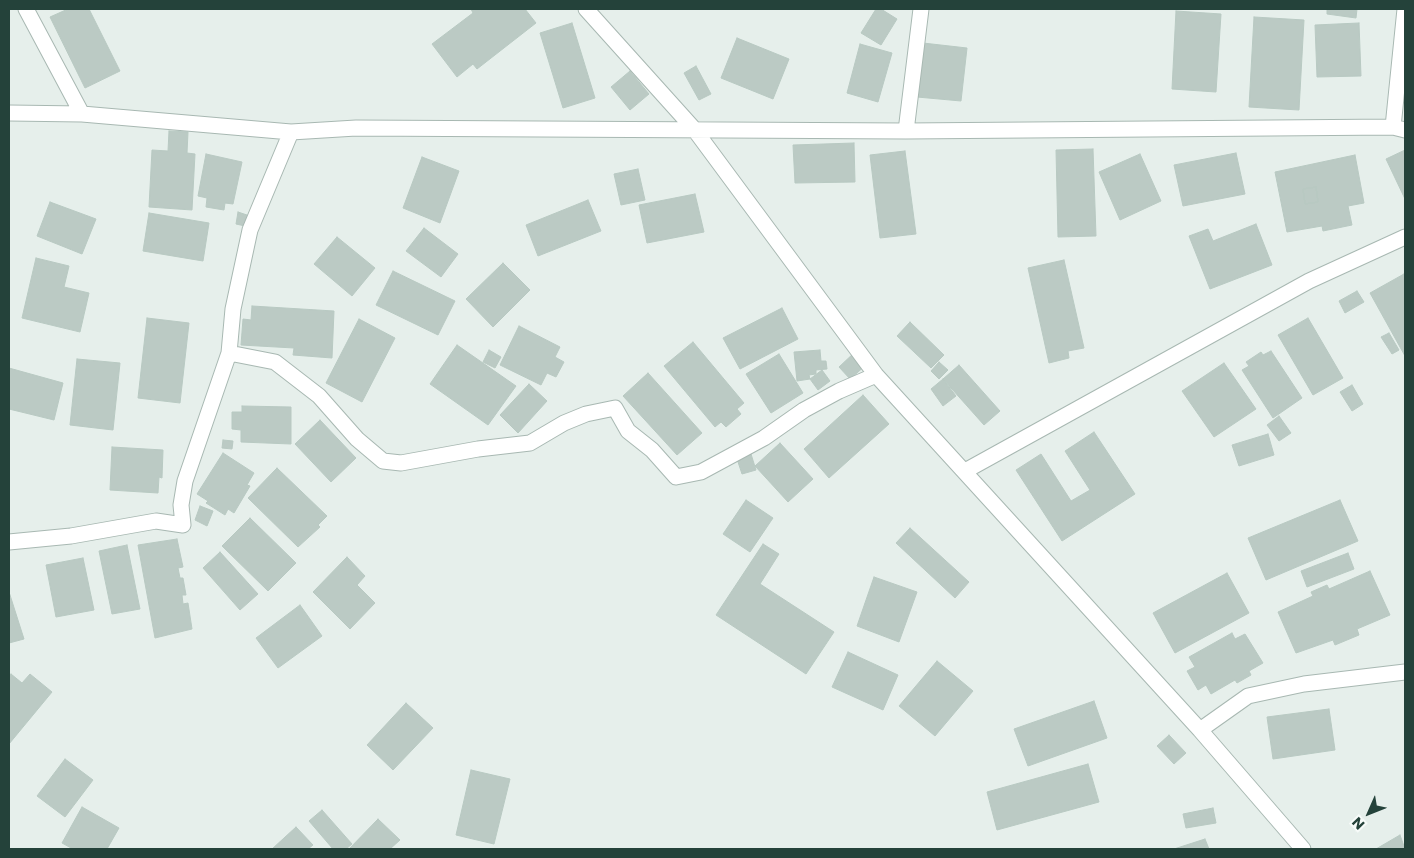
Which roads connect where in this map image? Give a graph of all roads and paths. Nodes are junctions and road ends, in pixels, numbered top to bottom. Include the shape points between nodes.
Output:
1 (26, 9) edge
2 (586, 9) edge
3 (921, 9) edge
4 (1405, 9) edge
5 (9, 113) edge
6 (82, 114) junction
7 (1399, 128) edge
8 (694, 129) junction
9 (906, 131) junction
10 (291, 132) junction
11 (1405, 237) edge
12 (229, 353) junction
13 (876, 375) junction
14 (965, 471) junction
15 (9, 542) edge
16 (1405, 672) edge
17 (1200, 730) junction
18 (1303, 849) edge

1 - 6 street
2 - 8 street
3 - 9 street
4 - 7 street
5 - 6 street
6 - 10 street
7 - 9 street
8 - 9 street
8 - 10 street via 356,128
8 - 13 street
10 - 12 street via 250,230
11 - 14 street via 1309,281
12 - 13 street via 275,362 319,396 357,439 383,461 401,463 530,443 564,423 615,408 628,431 652,450 676,477 701,472 764,438 804,410
12 - 15 street via 185,481 181,504 183,525 156,521 71,536
13 - 14 street
14 - 17 street
16 - 17 street via 1304,684 1248,696
17 - 18 street

